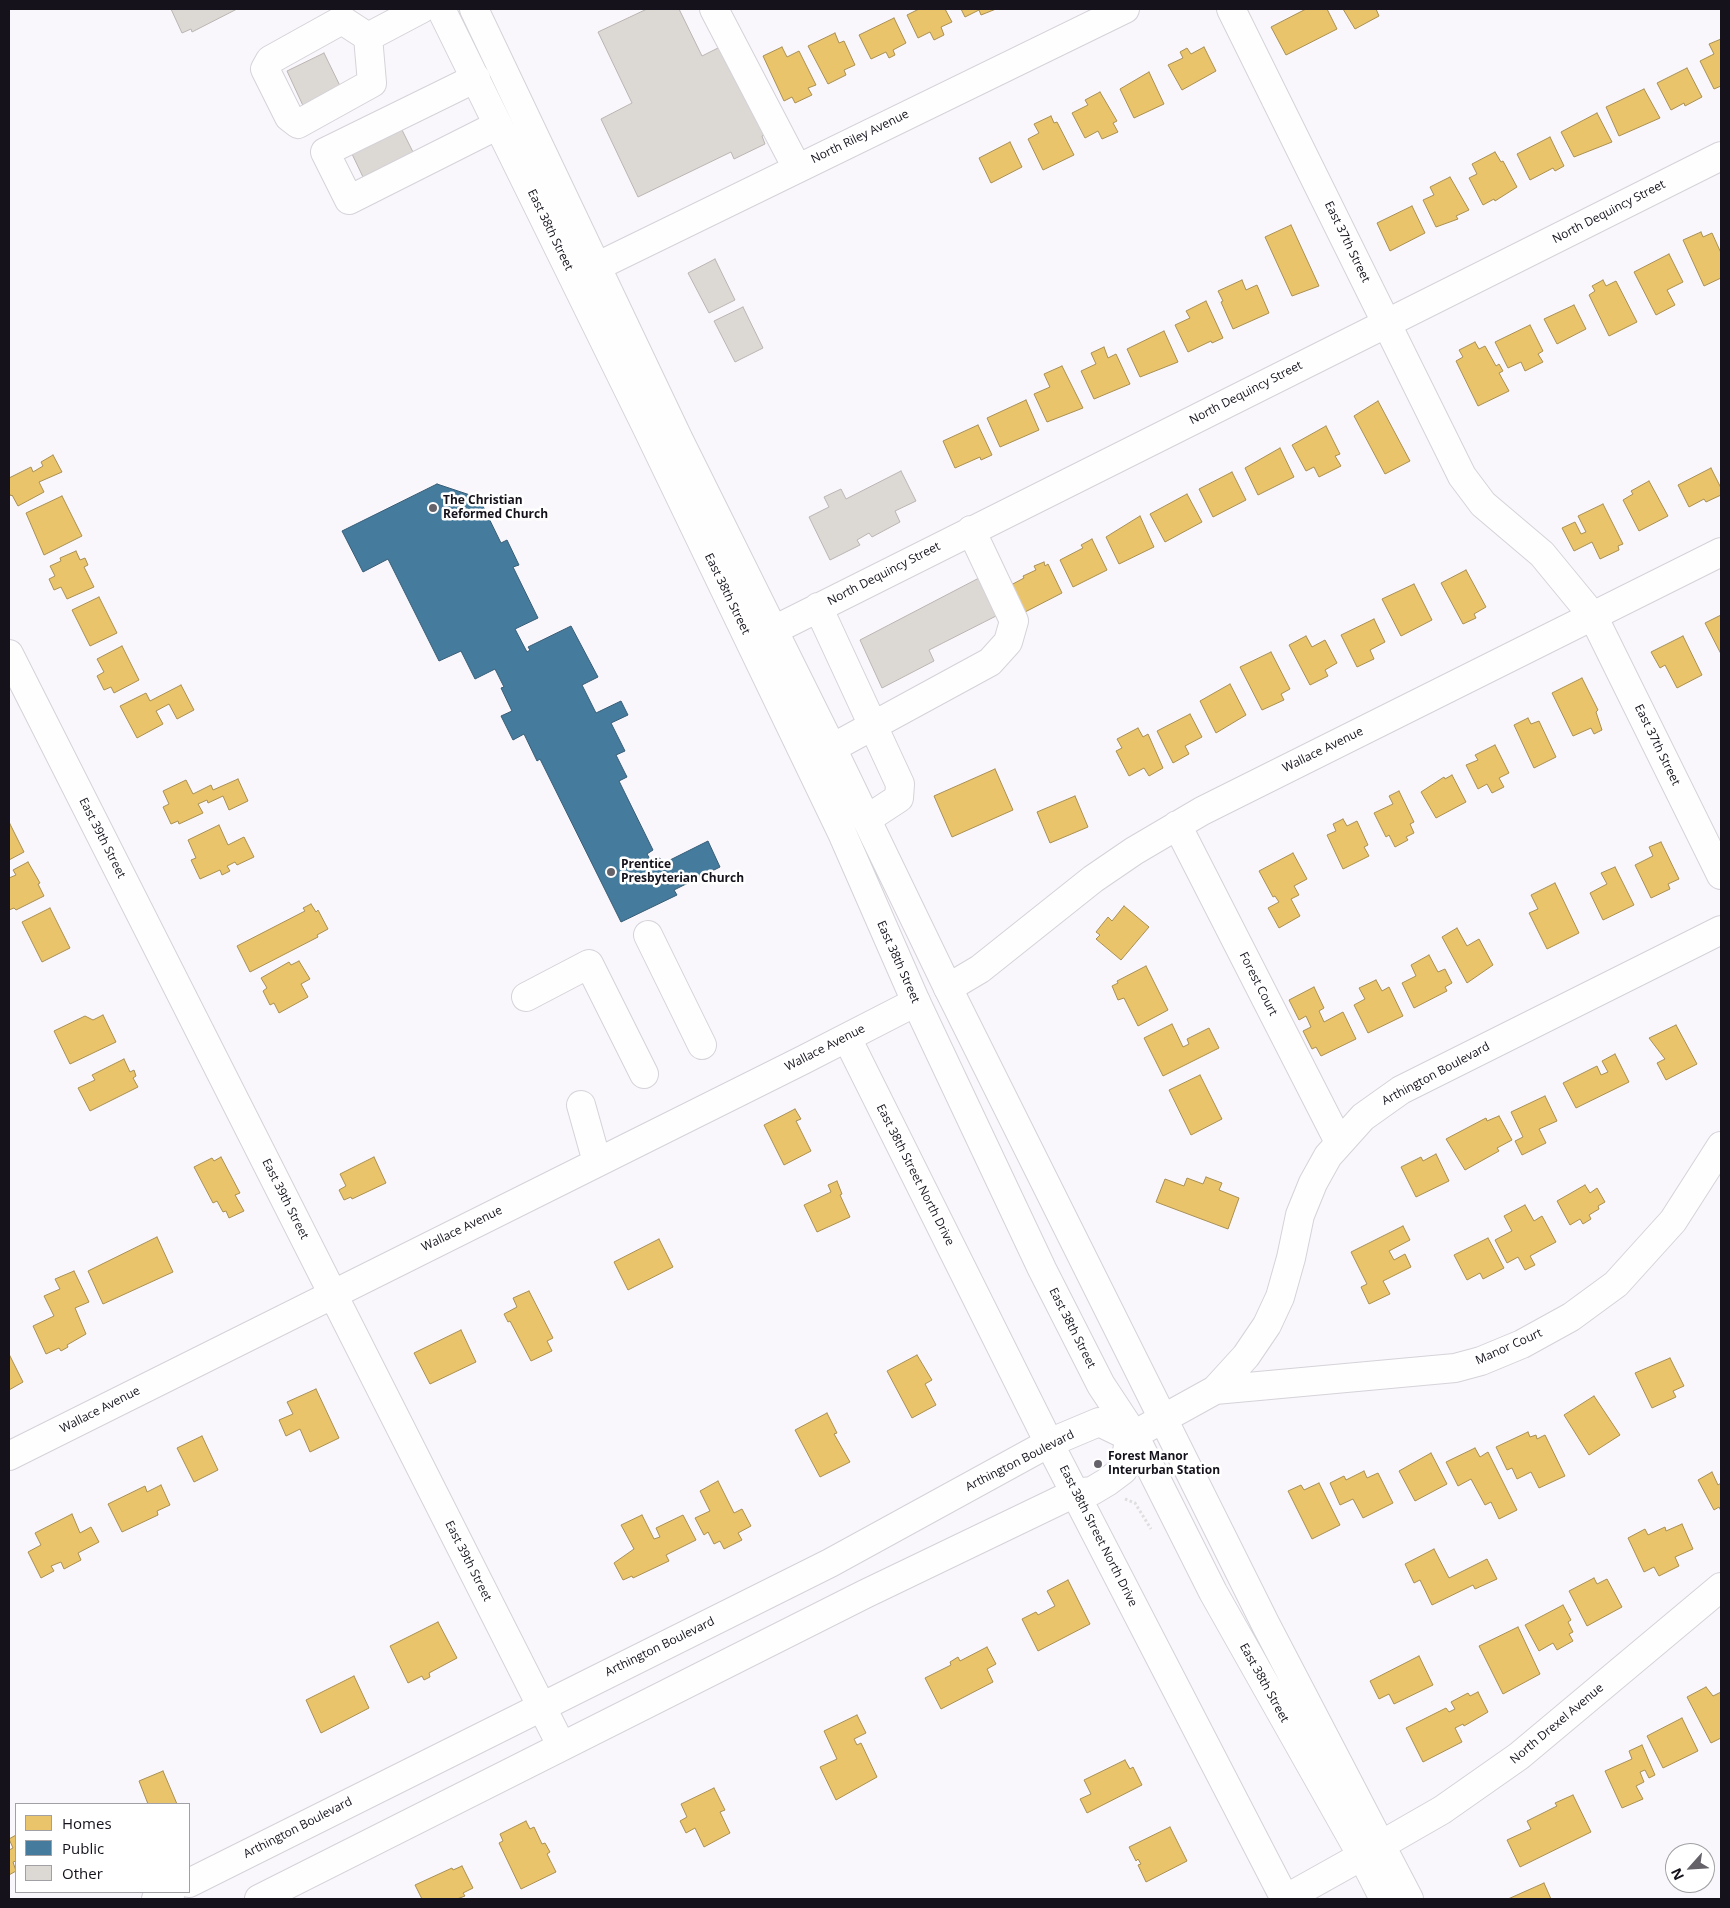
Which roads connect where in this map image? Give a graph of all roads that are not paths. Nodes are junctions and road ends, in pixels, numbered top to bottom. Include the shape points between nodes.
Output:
1 (421, 9) edge
2 (441, 9) edge
3 (474, 9) edge
4 (714, 9) edge
5 (1125, 9) edge
6 (1231, 9) edge
7 (368, 37) dead end
8 (476, 78) junction
9 (498, 125) junction
10 (1721, 156) edge
11 (797, 168) junction
12 (596, 267) junction
13 (1386, 323) junction
14 (971, 530) junction
15 (1721, 552) edge
16 (818, 607) junction
17 (1593, 616) junction
18 (772, 631) junction
19 (9, 654) edge
20 (873, 725) junction
21 (832, 748) junction
22 (867, 819) junction
23 (1177, 826) junction
24 (1721, 875) edge
25 (1721, 930) edge
26 (648, 935) dead end
27 (948, 988) junction
28 (526, 997) dead end
29 (916, 1002) junction
30 (847, 1038) junction
31 (702, 1045) dead end
32 (644, 1074) dead end
33 (580, 1105) dead end
34 (1339, 1142) junction
35 (1721, 1146) edge
36 (596, 1162) junction
37 (333, 1293) junction
38 (1215, 1390) junction
39 (1162, 1420) junction
40 (1132, 1436) junction
41 (1049, 1443) junction
42 (9, 1456) edge
43 (1075, 1493) junction
44 (1721, 1587) edge
45 (541, 1706) junction
46 (561, 1745) junction
47 (1371, 1850) junction
48 (190, 1882) edge
49 (169, 1893) edge
50 (156, 1899) edge
51 (259, 1899) edge
52 (1285, 1899) edge
53 (1384, 1899) edge
54 (1409, 1899) edge

1 - 7 street
2 - 8 street, East 38th Street
3 - 12 street, East 38th Street
4 - 11 street
5 - 11 street, North Riley Avenue
6 - 13 street, East 37th Street
8 - 9 street, East 38th Street
8 - 9 street via 325,152 349,200
9 - 29 street, East 38th Street via 842,833
10 - 13 street, North Dequincy Street
11 - 12 street, North Riley Avenue
12 - 18 street, East 38th Street
13 - 14 street, North Dequincy Street
13 - 17 street, East 37th Street via 1462,476 1483,504 1542,554
14 - 16 street, North Dequincy Street
14 - 20 street via 1014,620 1008,642 990,662
15 - 17 street, Wallace Avenue
16 - 18 street, North Dequincy Street
16 - 20 street
17 - 23 street, Wallace Avenue via 1246,788
17 - 24 street, East 37th Street
18 - 21 street, East 38th Street
19 - 37 street, East 39th Street
20 - 21 street
20 - 22 street via 900,784 899,798
21 - 22 street, East 38th Street
22 - 27 street, East 38th Street
23 - 27 street, Wallace Avenue via 1093,878 988,963
23 - 34 street, Forest Court
25 - 34 street, Arthington Boulevard via 1401,1090 1372,1109
26 - 31 street
27 - 39 street, East 38th Street
28 - 32 street via 589,964
29 - 30 street, Wallace Avenue
29 - 40 street, East 38th Street via 1042,1269 1101,1385
30 - 36 street, Wallace Avenue
30 - 41 street, East 38th Street North Drive
33 - 36 street
34 - 38 street, Arthington Boulevard via 1306,1198 1287,1276 1267,1325 1246,1356
35 - 38 street, Manor Court via 1686,1204 1626,1274 1581,1310 1522,1344 1455,1368
36 - 37 street, Wallace Avenue
37 - 42 street, Wallace Avenue
37 - 45 street, East 39th Street
38 - 39 street, Arthington Boulevard
39 - 40 street, Arthington Boulevard
39 - 47 street, East 38th Street via 1266,1625
40 - 41 street, Arthington Boulevard via 1099,1422
40 - 43 street via 1123,1470 1092,1491
40 - 47 street, East 38th Street via 1213,1592
41 - 43 street, East 38th Street North Drive
41 - 45 street, Arthington Boulevard via 830,1563
43 - 46 street
43 - 52 street, East 38th Street North Drive
44 - 47 street, North Drexel Avenue via 1519,1756 1442,1810
45 - 46 street, East 39th Street
45 - 48 street, Arthington Boulevard
46 - 51 street
47 - 52 street, North Drexel Avenue
47 - 53 street, East 38th Street
47 - 54 street, East 38th Street
49 - 50 street

